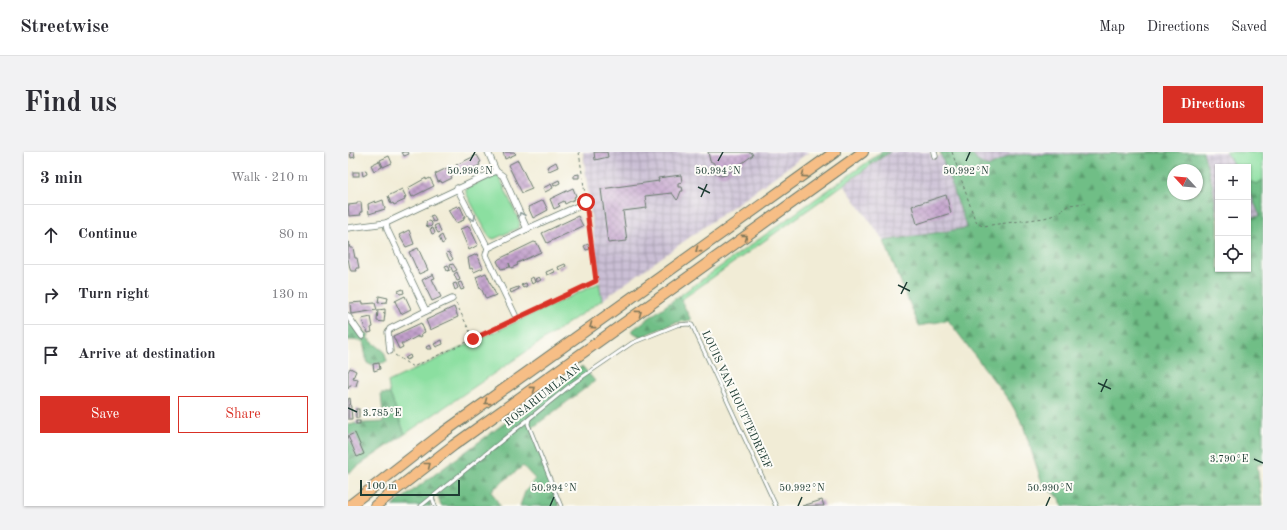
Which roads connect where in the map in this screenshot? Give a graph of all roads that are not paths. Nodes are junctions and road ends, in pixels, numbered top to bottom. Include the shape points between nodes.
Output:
1 (488, 152) edge
2 (835, 152) edge
3 (863, 152) edge
4 (496, 171) junction
5 (457, 188) junction
6 (580, 205) dead end
7 (386, 223) junction
8 (348, 228) edge
9 (527, 229) junction
10 (488, 248) junction
11 (452, 299) road end
12 (426, 311) junction
13 (514, 315) dead end
14 (348, 316) edge
15 (689, 324) joint
16 (362, 336) dead end
17 (390, 351) road end
18 (529, 420) junction
19 (432, 497) junction
20 (349, 506) edge
21 (375, 506) edge
22 (421, 506) edge
23 (435, 506) edge
24 (561, 506) edge
25 (776, 506) edge

1 - 4 street
2 -> 20 highway via 444,432
21 -> 3 highway via 454,445
4 - 5 street
9 -> 4 street via 503,176
5 - 7 street
5 -> 10 street
6 - 9 street
7 - 8 street
7 - 12 street
9 - 10 street
10 - 13 street via 486,255
11 - 12 street
12 - 17 street via 390,329
14 - 16 street
15 - 18 lane, ROSARIUMLAAN via 677,325 632,343 572,384
15 - 25 lane, LOUIS VAN HOUTTEDREEF
18 - 19 lane, ROSARIUMLAAN
18 - 24 lane via 528,424
19 - 22 lane, ROSARIUMLAAN
19 - 23 lane

